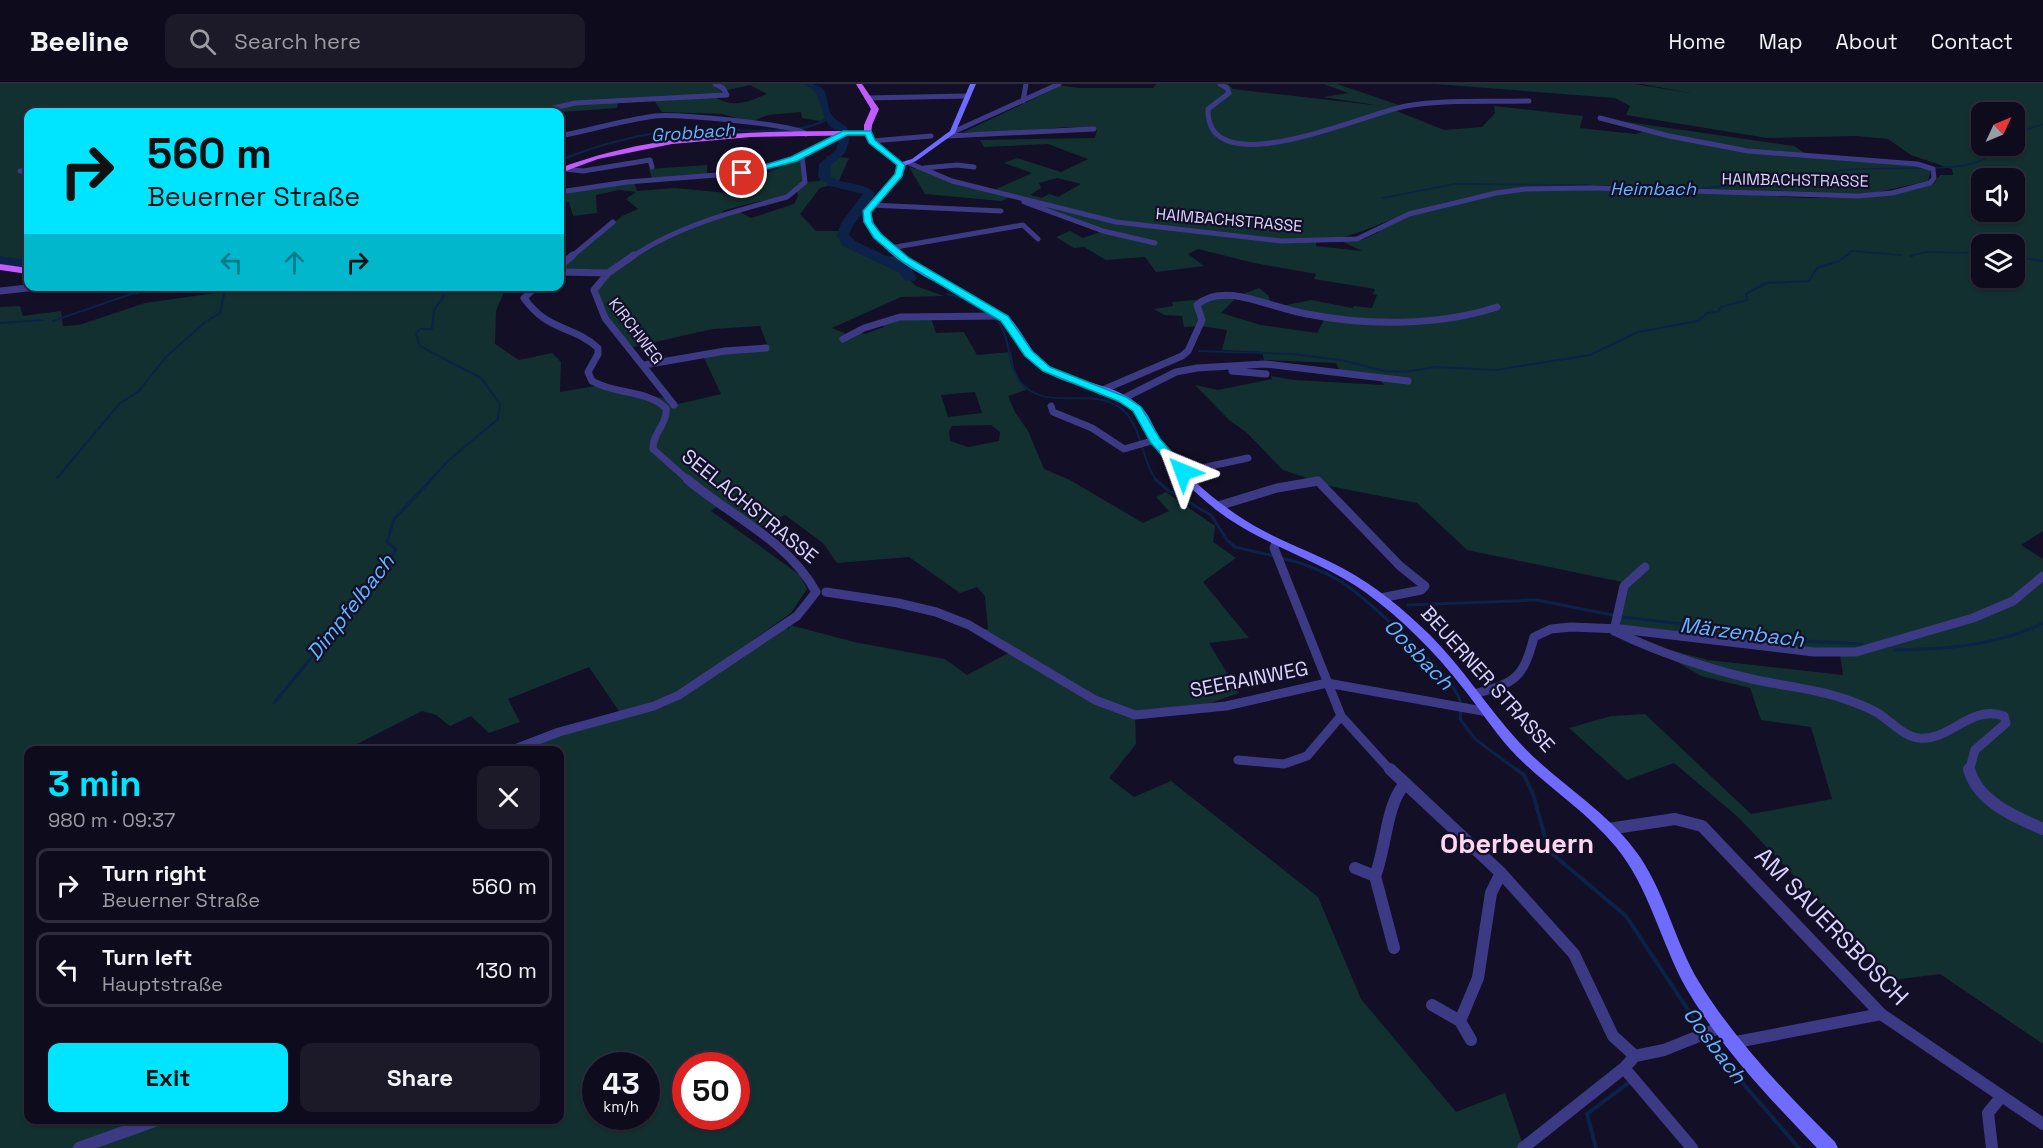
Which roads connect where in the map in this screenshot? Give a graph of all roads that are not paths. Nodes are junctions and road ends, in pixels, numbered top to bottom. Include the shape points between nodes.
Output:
1 (715, 84) edge
2 (859, 84) edge
3 (974, 84) edge
4 (1059, 84) edge
5 (1220, 84) edge
6 (1025, 86) edge
7 (967, 96) junction
8 (867, 98) junction
9 (1023, 101) junction
10 (1529, 101) dead end
11 (554, 108) edge
12 (1600, 118) dead end
13 (1094, 129) dead end
14 (804, 132) junction
15 (845, 133) junction
16 (950, 134) junction
17 (564, 135) edge
18 (932, 136) dead end
19 (870, 137) junction
20 (802, 156) junction
21 (905, 164) junction
22 (652, 167) dead end
23 (974, 167) dead end
24 (924, 168) junction
25 (564, 169) edge
26 (564, 170) edge
27 (20, 171) dead end
28 (24, 171) edge
29 (994, 190) junction
30 (564, 191) edge
31 (871, 205) junction
32 (1001, 211) dead end
33 (613, 222) dead end
34 (1038, 239) dead end
35 (1155, 243) dead end
36 (890, 248) junction
37 (564, 263) edge
38 (0, 267) edge
39 (24, 270) edge
40 (564, 272) edge
41 (609, 273) junction
42 (24, 288) edge
43 (0, 291) edge
44 (529, 291) edge
45 (1497, 307) dead end
46 (996, 317) junction
47 (843, 339) dead end
48 (766, 348) dead end
49 (1182, 356) junction
50 (644, 365) junction
51 (1197, 368) junction
52 (1266, 374) dead end
53 (1408, 381) dead end
54 (1100, 391) junction
55 (1122, 399) junction
56 (674, 405) dead end
57 (1051, 406) dead end
58 (1146, 442) junction
59 (1248, 458) dead end
60 (1183, 472) junction
61 (1218, 506) junction
62 (1275, 546) junction
63 (1645, 567) dead end
64 (2043, 576) edge
65 (826, 592) dead end
66 (1381, 598) junction
67 (1614, 631) junction
68 (1327, 683) junction
69 (1474, 694) junction
70 (1488, 712) junction
71 (1341, 716) junction
72 (522, 746) edge
73 (1238, 760) dead end
74 (1404, 784) junction
75 (1608, 829) junction
76 (2043, 829) edge
77 (1355, 868) dead end
78 (1501, 873) junction
79 (1375, 876) junction
80 (1394, 948) dead end
81 (1432, 1005) dead end
82 (1881, 1014) junction
83 (1460, 1021) junction
84 (1714, 1029) junction
85 (1471, 1040) dead end
86 (1731, 1043) junction
87 (1635, 1056) junction
88 (1624, 1068) junction
89 (2001, 1097) junction
90 (146, 1124) edge
91 (2043, 1124) edge
92 (79, 1148) edge
93 (1523, 1148) edge
94 (1692, 1148) edge
95 (1829, 1148) edge
96 (1992, 1148) edge

1 - 11 street via 727,95 575,103
2 - 8 main road
3 - 7 main road
4 - 9 street
5 - 10 street via 1229,93 1208,109 1209,122 1216,132 1240,145 1321,133 1406,106
6 - 9 street
7 - 8 street
7 - 16 main road
8 - 19 main road via 875,109 868,125
9 - 16 street
12 - 29 street, HAIMBACHSTRASSE via 1748,151 1905,162 1934,172 1930,183 1892,193 1858,196 1601,189 1510,191 1409,214 1357,239 1316,242 1116,222
13 - 16 street
14 - 15 main road
14 - 17 street via 695,117 657,117
14 - 25 main road via 651,143 608,152
15 - 19 main road
15 - 20 street
16 - 21 main road
18 - 19 street
19 - 21 main road
20 - 30 street via 742,173
20 - 41 street, KIRCHWEG via 802,187 787,196 667,236
21 - 24 street, HAIMBACHSTRASSE
21 - 31 main road
22 - 26 street via 650,160 584,171
23 - 24 street, HAIMBACHSTRASSE
24 - 29 street, HAIMBACHSTRASSE via 952,181
27 - 28 street
29 - 35 street, HAIMBACHSTRASSE via 1087,226
31 - 32 street
31 - 36 main road, BEUERNER STRASSE via 868,222
33 - 37 street
34 - 36 street via 1023,225
36 - 46 main road, BEUERNER STRASSE
38 - 39 main road
40 - 41 street, KIRCHWEG
41 - 50 street, KIRCHWEG via 594,290 594,297
42 - 43 street
44 - 72 street, SEELACHSTRASSE via 524,298 540,318 598,348 588,372 592,381 654,399 666,408 667,418 654,437 653,449 705,494 786,554 811,579 816,592 797,616 679,695
45 - 49 street via 1469,317 1344,319 1306,314 1238,296 1216,296 1197,305 1202,320
46 - 47 street via 902,317 866,326
46 - 54 main road, BEUERNER STRASSE via 1011,325 1029,354 1042,366
48 - 50 street
49 - 51 street
49 - 54 street
50 - 56 street, KIRCHWEG
51 - 52 street
51 - 53 street via 1265,364
51 - 55 street via 1176,372
54 - 55 main road, BEUERNER STRASSE
55 - 58 main road, BEUERNER STRASSE via 1143,416
57 - 58 street via 1053,412 1092,428 1124,449
58 - 60 main road, BEUERNER STRASSE
59 - 60 street
60 - 61 main road, BEUERNER STRASSE
61 - 62 main road, BEUERNER STRASSE
61 - 66 street via 1276,488 1318,481 1400,566 1425,586
62 - 66 main road, BEUERNER STRASSE via 1335,568
62 - 68 street
63 - 67 street via 1624,586
64 - 67 street via 2013,601 1983,614 1856,652 1814,652
65 - 68 street, SEERAINWEG via 898,603 969,625 1095,700 1135,715 1226,706
66 - 69 main road, BEUERNER STRASSE via 1432,642
67 - 69 street via 1551,629 1534,637 1522,674 1503,687
67 - 76 street via 1718,670 1797,686 1872,710 1919,739 1956,727 1972,716 1996,712 2004,716 2006,723 1972,754 1970,778 1980,792 2006,811
68 - 70 street, SEERAINWEG
68 - 71 street
69 - 70 main road, BEUERNER STRASSE
70 - 75 main road, BEUERNER STRASSE via 1515,746
71 - 73 street via 1307,756 1284,764
71 - 74 street
74 - 78 street
74 - 79 street via 1395,795
75 - 82 street, AM SAUERSBOSCH via 1675,819 1702,826
75 - 84 main road, BEUERNER STRASSE via 1634,860
77 - 79 street
78 - 83 street via 1492,885 1484,951 1468,1009
78 - 87 street via 1574,954 1613,1036
79 - 80 street
81 - 83 street
82 - 86 street
82 - 89 street, AM SAUERSBOSCH
83 - 85 street
84 - 86 main road, BEUERNER STRASSE
84 - 87 street via 1664,1050
86 - 95 main road, BEUERNER STRASSE
87 - 88 street
88 - 93 street
88 - 94 street
89 - 91 street, AM SAUERSBOSCH
89 - 96 street via 1988,1113
90 - 92 street

